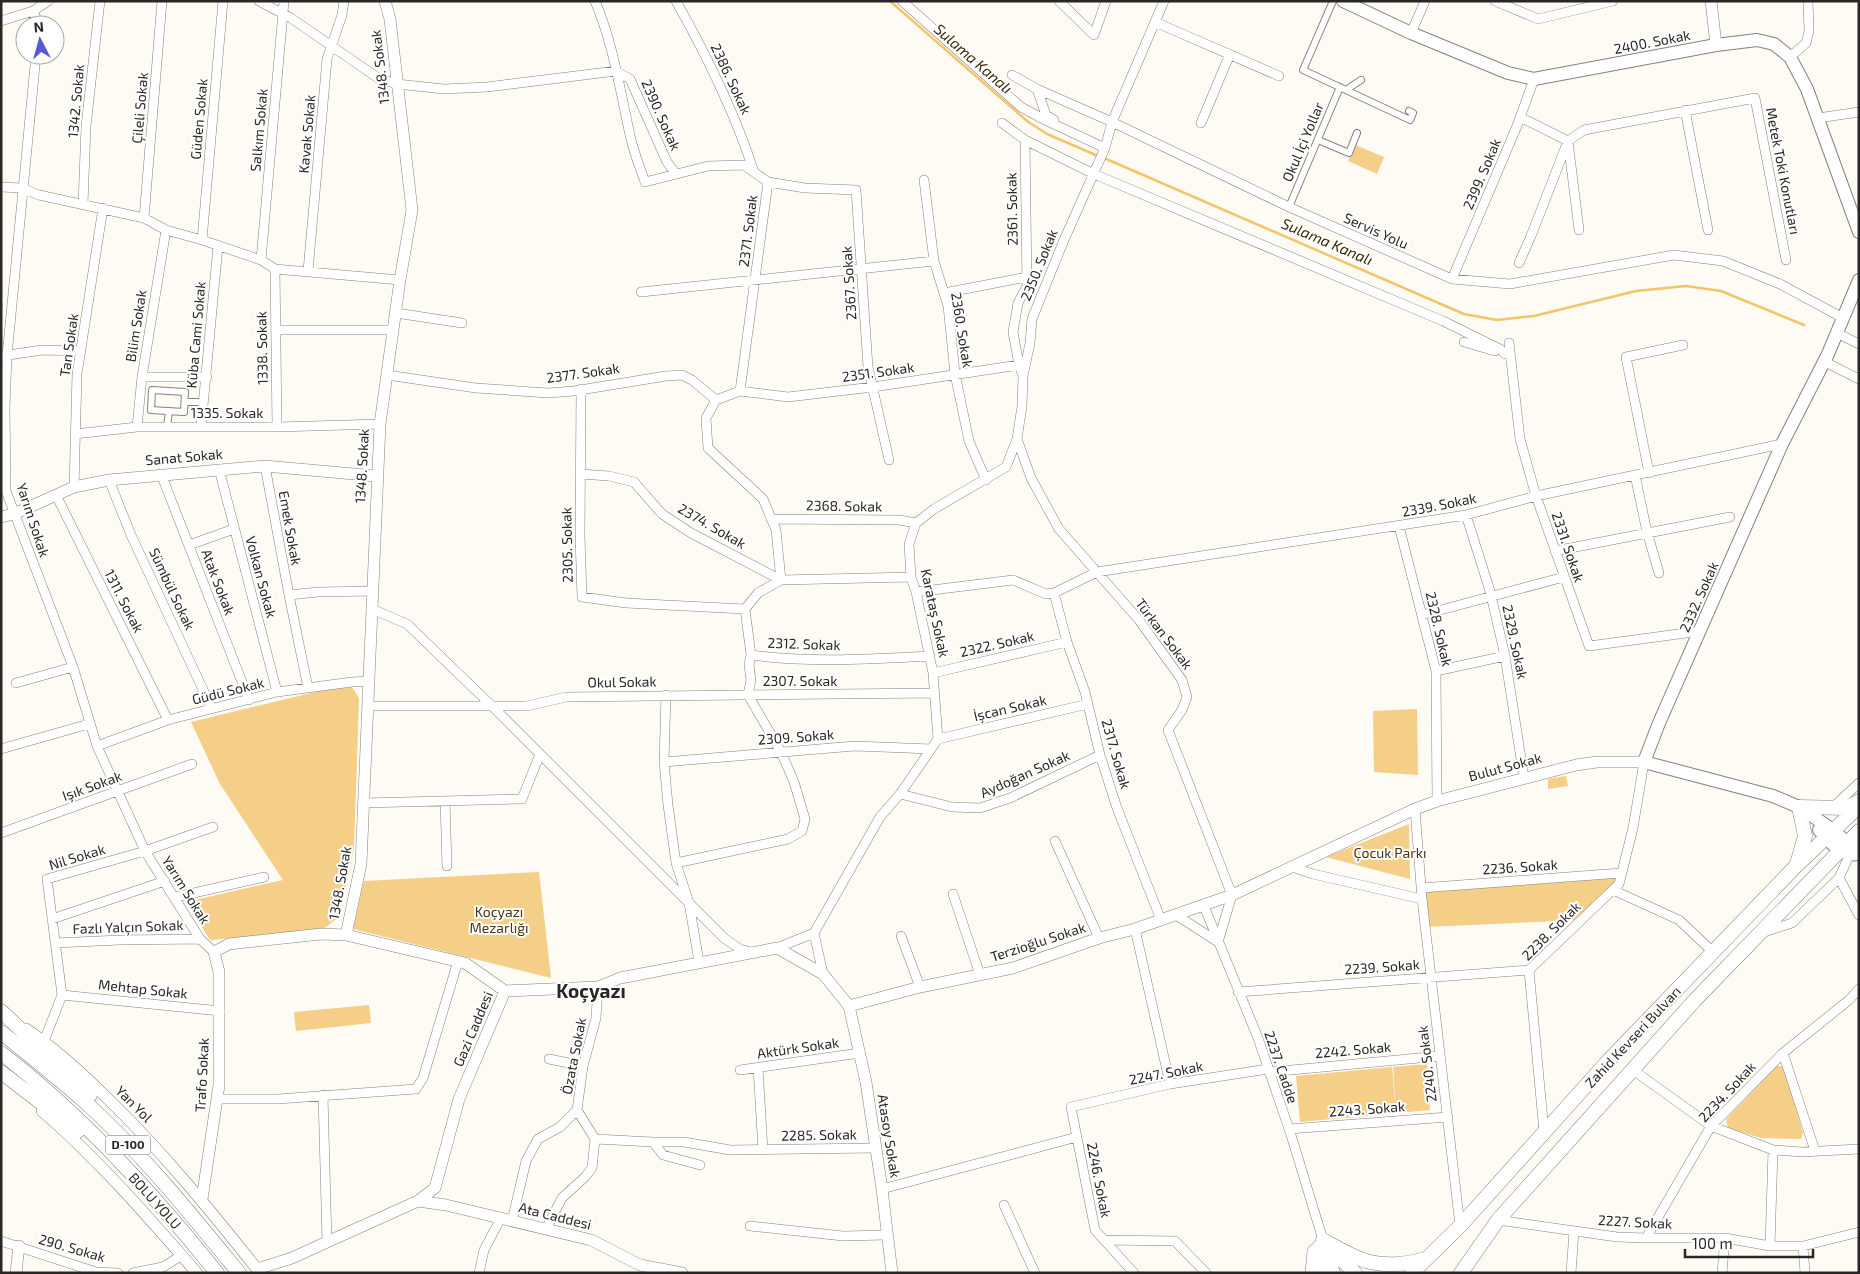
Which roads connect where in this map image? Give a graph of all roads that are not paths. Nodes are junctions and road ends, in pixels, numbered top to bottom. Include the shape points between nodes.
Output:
1 (48, 1) edge
2 (100, 1) edge
3 (162, 1) edge
4 (223, 1) edge
5 (259, 1) edge
6 (284, 1) edge
7 (344, 1) edge
8 (386, 1) edge
9 (595, 1) edge
10 (676, 1) edge
11 (902, 1) edge
12 (1059, 1) edge
13 (1106, 1) edge
14 (1164, 1) edge
15 (1333, 1) edge
16 (1343, 1) edge
17 (1425, 1) edge
18 (1495, 1) edge
19 (1612, 1) edge
20 (1711, 1) edge
21 (1808, 1) edge
22 (33, 11) junction
23 (283, 13) junction
24 (35, 15) edge
25 (1, 21) edge
26 (1155, 22) junction
27 (1410, 33) junction
28 (1716, 45) junction
29 (332, 46) junction
30 (1230, 54) junction
31 (1790, 57) junction
32 (35, 65) edge
33 (616, 71) junction
34 (1012, 75) dead end
35 (1280, 76) dead end
36 (1534, 79) junction
37 (1361, 80) dead end
38 (397, 84) junction
39 (1343, 88) junction
40 (1037, 89) junction
41 (1685, 110) junction
42 (1409, 111) dead end
43 (1859, 112) edge
44 (1520, 117) junction
45 (1818, 118) junction
46 (1112, 122) junction
47 (1002, 123) dead end
48 (1201, 123) dead end
49 (1357, 133) dead end
50 (1024, 140) junction
51 (1318, 140) junction
52 (1568, 141) junction
53 (1106, 147) junction
54 (1095, 171) junction
55 (754, 172) junction
56 (676, 174) junction
57 (924, 180) dead end
58 (768, 182) junction
59 (1, 187) edge
60 (22, 188) junction
61 (83, 204) junction
62 (1289, 207) junction
63 (103, 208) junction
64 (144, 218) junction
65 (166, 230) junction
66 (1579, 230) dead end
67 (1708, 230) dead end
68 (1859, 232) edge
69 (202, 240) junction
70 (218, 246) junction
71 (261, 260) junction
72 (1786, 260) dead end
73 (934, 261) junction
74 (1519, 263) dead end
75 (275, 268) junction
76 (862, 268) junction
77 (308, 271) junction
78 (1027, 278) junction
79 (756, 279) junction
80 (1452, 279) junction
81 (400, 280) junction
82 (1859, 280) edge
83 (641, 292) dead end
84 (944, 293) junction
85 (396, 313) junction
86 (1843, 318) junction
87 (462, 323) dead end
88 (276, 330) junction
89 (393, 330) junction
90 (1837, 333) junction
91 (1464, 342) dead end
92 (1509, 344) dead end
93 (1859, 344) edge
94 (1683, 345) dead end
95 (81, 351) junction
96 (1508, 355) junction
97 (4, 356) edge
98 (1825, 358) junction
99 (1019, 365) junction
100 (386, 374) junction
101 (955, 374) junction
102 (1023, 376) junction
103 (142, 377) junction
104 (172, 377) junction
105 (206, 377) junction
106 (1859, 379) edge
107 (873, 387) junction
108 (581, 389) junction
109 (171, 391) junction
110 (740, 392) junction
111 (140, 398) junction
112 (151, 399) junction
113 (716, 400) junction
114 (185, 402) junction
115 (204, 402) junction
116 (168, 411) junction
117 (380, 424) junction
118 (137, 427) junction
119 (167, 427) junction
120 (201, 427) junction
121 (277, 427) junction
122 (75, 434) junction
123 (1017, 439) junction
124 (1782, 444) junction
125 (889, 460) dead end
126 (265, 466) junction
127 (219, 469) junction
128 (1649, 473) junction
129 (161, 474) junction
130 (580, 474) junction
131 (1635, 475) junction
132 (376, 476) junction
133 (109, 480) junction
134 (986, 480) junction
135 (74, 487) junction
136 (56, 495) junction
137 (1536, 496) junction
138 (14, 514) junction
139 (1466, 515) junction
140 (1, 517) edge
141 (1730, 517) dead end
142 (771, 519) junction
143 (916, 523) junction
144 (1399, 526) junction
145 (234, 528) junction
146 (1647, 532) junction
147 (189, 545) junction
148 (1555, 551) junction
149 (1097, 572) junction
150 (1659, 573) dead end
151 (912, 577) junction
152 (1564, 577) junction
153 (781, 580) junction
154 (373, 591) junction
155 (916, 592) junction
156 (1054, 592) junction
157 (289, 595) junction
158 (1492, 597) junction
159 (372, 609) junction
160 (745, 609) junction
161 (1422, 615) junction
162 (1701, 631) junction
163 (1067, 642) junction
164 (751, 654) junction
165 (930, 656) junction
166 (1505, 656) junction
167 (73, 667) junction
168 (1436, 671) junction
169 (933, 674) junction
170 (370, 681) junction
171 (16, 683) dead end
172 (308, 688) junction
173 (277, 692) junction
174 (934, 693) junction
175 (666, 695) junction
176 (748, 695) junction
177 (249, 700) junction
178 (1088, 704) junction
179 (369, 706) junction
180 (492, 706) junction
181 (212, 708) junction
182 (168, 720) junction
183 (89, 724) junction
184 (938, 738) junction
185 (97, 746) junction
186 (1, 749) edge
187 (931, 749) junction
188 (781, 752) junction
189 (540, 754) junction
190 (1100, 755) junction
191 (664, 762) junction
192 (1644, 762) junction
193 (192, 764) dead end
194 (1524, 778) junction
195 (1859, 783) edge
196 (118, 792) junction
197 (900, 794) junction
198 (445, 801) junction
199 (1437, 801) junction
200 (1859, 801) edge
201 (364, 802) junction
202 (1859, 806) edge
203 (1799, 807) junction
204 (1832, 808) junction
205 (1415, 809) junction
206 (213, 827) dead end
207 (1859, 831) edge
208 (1, 833) edge
209 (1829, 834) junction
210 (1055, 841) dead end
211 (1851, 849) edge
212 (146, 851) junction
213 (676, 862) junction
214 (447, 866) dead end
215 (1292, 867) junction
216 (1795, 867) junction
217 (1622, 873) junction
218 (264, 877) dead end
219 (1839, 878) junction
220 (165, 881) junction
221 (1421, 888) junction
222 (1613, 890) junction
223 (953, 894) dead end
224 (1232, 895) junction
225 (176, 898) junction
226 (1422, 898) junction
227 (690, 903) junction
228 (1204, 906) junction
229 (1176, 915) junction
230 (1859, 916) edge
231 (52, 919) junction
232 (1161, 920) junction
233 (1134, 929) junction
234 (814, 933) junction
235 (1759, 934) junction
236 (346, 935) junction
237 (902, 936) dead end
238 (1099, 938) junction
239 (200, 939) junction
240 (1218, 942) junction
241 (56, 943) junction
242 (777, 948) junction
243 (214, 952) junction
244 (1713, 952) junction
245 (752, 953) junction
246 (458, 961) junction
247 (698, 962) junction
248 (1529, 970) junction
249 (824, 974) junction
250 (980, 975) junction
251 (1431, 977) junction
252 (598, 987) junction
253 (920, 987) junction
254 (1859, 989) edge
255 (505, 991) junction
256 (1238, 992) junction
257 (62, 995) junction
258 (849, 1006) junction
259 (220, 1011) junction
260 (6, 1015) edge
261 (1, 1032) edge
262 (44, 1041) junction
263 (1, 1053) edge
264 (860, 1053) junction
265 (1784, 1053) junction
266 (1440, 1056) junction
267 (549, 1059) dead end
268 (583, 1066) junction
269 (758, 1068) junction
270 (740, 1070) dead end
271 (1268, 1070) junction
272 (1633, 1070) junction
273 (1, 1072) edge
274 (1, 1076) edge
275 (1170, 1084) junction
276 (323, 1095) junction
277 (218, 1099) junction
278 (1071, 1107) joint
279 (578, 1110) junction
280 (1448, 1117) junction
281 (1711, 1126) junction
282 (1289, 1129) junction
283 (1544, 1132) junction
284 (1077, 1137) junction
285 (595, 1139) junction
286 (653, 1142) junction
287 (875, 1148) junction
288 (1859, 1149) edge
289 (763, 1150) junction
290 (1773, 1150) junction
291 (1815, 1152) junction
292 (700, 1165) dead end
293 (134, 1177) junction
294 (435, 1188) junction
295 (882, 1190) junction
296 (202, 1199) junction
297 (418, 1201) junction
298 (180, 1202) junction
299 (446, 1205) junction
300 (1004, 1205) dead end
301 (506, 1219) junction
302 (1498, 1220) junction
303 (750, 1226) dead end
304 (1460, 1226) junction
305 (546, 1229) junction
306 (1574, 1231) junction
307 (1859, 1232) edge
308 (887, 1235) junction
309 (1646, 1238) junction
310 (1725, 1238) junction
311 (1104, 1240) junction
312 (1323, 1240) junction
313 (1, 1241) edge
314 (327, 1242) junction
315 (18, 1246) junction
316 (1770, 1246) junction
317 (1803, 1246) junction
318 (182, 1255) junction
319 (1426, 1259) junction
320 (651, 1270) edge
321 (259, 1271) edge
322 (16, 1273) edge
323 (118, 1273) edge
324 (133, 1273) edge
325 (197, 1273) edge
326 (217, 1273) edge
327 (238, 1273) edge
328 (479, 1273) edge
329 (682, 1273) edge
330 (892, 1273) edge
331 (1035, 1273) edge
332 (1134, 1273) edge
333 (1206, 1273) edge
334 (1310, 1273) edge
335 (1320, 1273) edge
336 (1333, 1273) edge
337 (1355, 1273) edge
338 (1412, 1273) edge
339 (1461, 1273) edge
340 (1571, 1273) edge
341 (1722, 1273) edge
342 (1806, 1273) edge

1 - 22 street
2 - 61 street, 1342. Sokak via 86,126
3 - 64 street, Çileli Sokak
4 - 69 street, Güden Sokak
5 - 23 street
6 - 23 street, Salkım Sokak
7 - 29 street, Kavak Sokak
8 - 38 street, 1348. Sokak
9 - 33 street, 2371. Sokak
10 - 55 street, 2386. Sokak via 742,134
11 - 53 street via 1021,107
12 - 13 street via 1094,35
14 - 26 street, 2350. Sokak
15 - 39 street via 1304,70
16 - 27 main road, 2400. Sokak
17 - 27 street
18 - 19 street via 1538,19
20 - 28 street
21 - 31 street via 1806,43
22 - 24 street
22 - 25 street
23 - 29 street
23 - 71 street, Salkım Sokak
26 - 30 street
26 - 46 street, 2350. Sokak
27 - 36 main road, 2400. Sokak via 1508,73
28 - 31 main road, 2400. Sokak via 1757,40 1774,44
28 - 36 main road, 2400. Sokak
29 - 38 street via 378,78
29 - 77 street, Kavak Sokak via 327,59
30 - 35 street
30 - 48 street
31 - 45 main road, 2400. Sokak
32 - 60 street, Yarım Sokak
33 - 38 street via 487,87 444,89
33 - 56 street, 2390. Sokak via 630,79 667,162
33 - 56 street, 2371. Sokak via 630,137 644,182
34 - 40 street, Servis Yolu
36 - 44 street, 2399. Sokak
37 - 39 street
38 - 81 street, 1348. Sokak via 412,210
39 - 42 street via 1410,120 1414,113
39 - 51 street, Okul İçi Yollar
40 - 46 street, Servis Yolu
40 - 53 street via 1046,115
41 - 52 street, Metek Toki Konutları via 1584,130
41 - 67 street
41 - 72 street, Metek Toki Konutları via 1755,98
43 - 45 street
44 - 52 street
44 - 80 street, 2399. Sokak
45 - 68 main road, 2400. Sokak
46 - 53 street, 2350. Sokak
46 - 62 street, Servis Yolu
47 - 50 street
49 - 51 street via 1349,153
50 - 54 street
50 - 78 street, 2361. Sokak
51 - 62 street, Okul İçi Yollar
52 - 66 street
52 - 74 street
53 - 54 street, 2350. Sokak
54 - 96 street via 1443,321
54 - 102 street, 2350. Sokak via 1032,319
55 - 56 street, 2371. Sokak via 744,165 708,166
55 - 58 street, 2371. Sokak
57 - 73 street, 2360. Sokak
58 - 76 street, 2367. Sokak via 805,188 856,190
58 - 79 street, 2371. Sokak
59 - 60 street
60 - 61 street
60 - 97 street, Yarım Sokak
61 - 63 street
62 - 80 street, Servis Yolu
63 - 64 street
63 - 95 street, Tan Sokak
64 - 65 street
65 - 69 street
65 - 103 street, Bilim Sokak
69 - 70 street
70 - 71 street
70 - 105 street, Küba Cami Sokak
71 - 75 street
73 - 76 street
73 - 84 street, 2360. Sokak
75 - 77 street
75 - 88 street, 1338. Sokak
76 - 79 street
76 - 107 street, 2367. Sokak via 868,367
77 - 81 street
78 - 84 street
78 - 99 street via 1013,332
79 - 83 street
79 - 110 street, 2371. Sokak
80 - 86 street, Servis Yolu via 1510,284 1674,254 1723,261 1780,284
81 - 85 street, 1348. Sokak
82 - 86 main road
84 - 101 street, 2360. Sokak
85 - 87 street
85 - 89 street, 1348. Sokak
86 - 90 main road
88 - 89 street
88 - 121 street, 1338. Sokak
89 - 100 street, 1348. Sokak
90 - 93 street
90 - 98 main road
91 - 96 street
92 - 96 street, 2331. Sokak
94 - 128 street via 1626,357
95 - 97 street via 42,350
95 - 122 street, Tan Sokak
96 - 137 street, 2331. Sokak via 1520,439
97 - 138 street, Yarım Sokak via 6,491
98 - 106 street
98 - 124 main road
99 - 101 street, 2351. Sokak
99 - 102 street
100 - 108 street, 2377. Sokak via 476,388 548,393
100 - 117 street, 1348. Sokak
101 - 107 street, 2351. Sokak
101 - 134 street, 2360. Sokak via 970,441
102 - 123 street
103 - 104 street
103 - 111 street, Bilim Sokak
104 - 105 street
104 - 109 street
105 - 115 street, Küba Cami Sokak
107 - 110 street, 2351. Sokak via 788,397
107 - 125 street, 2367. Sokak
108 - 113 street, 2377. Sokak via 682,375
108 - 130 street, 2305. Sokak
109 - 112 street via 152,390
109 - 114 street via 185,392
110 - 113 street
111 - 112 street
111 - 118 street, Bilim Sokak
112 - 116 street via 151,410
113 - 142 street via 706,418 708,448 763,498
114 - 115 street
114 - 116 street via 184,412
115 - 120 street, Küba Cami Sokak
116 - 119 street
117 - 121 street, 1335. Sokak
117 - 132 street, 1348. Sokak
118 - 119 street, 1335. Sokak
118 - 122 street, 1335. Sokak
119 - 120 street, 1335. Sokak
120 - 121 street, 1335. Sokak
122 - 135 street, Tan Sokak
123 - 134 street via 1006,467
123 - 149 street via 1031,478 1059,529
124 - 128 street, 2339. Sokak
124 - 162 main road, 2332. Sokak
126 - 127 street, Sanat Sokak
126 - 132 street, Sanat Sokak
126 - 157 street, Emek Sokak
127 - 129 street, Sanat Sokak
127 - 145 street, Volkan Sokak
128 - 131 street, 2339. Sokak
129 - 133 street, Sanat Sokak
129 - 147 street, Atak Sokak
130 - 153 street, 2374. Sokak via 634,482 662,514 677,524
130 - 160 street, 2305. Sokak via 582,597 626,603
131 - 137 street, 2339. Sokak
131 - 146 street
132 - 154 street, 1348. Sokak
133 - 135 street, Sanat Sokak
133 - 181 street, Sümbül Sokak via 131,535
134 - 143 street via 934,509
135 - 136 street, Sanat Sokak
136 - 138 street, Sanat Sokak
136 - 182 street, 1311. Sokak
137 - 139 street, 2339. Sokak
137 - 148 street, 2331. Sokak
138 - 140 street, Sanat Sokak
138 - 167 street, Yarım Sokak
139 - 144 street, 2339. Sokak
139 - 158 street, 2329. Sokak
141 - 146 street
142 - 143 street, 2368. Sokak via 899,520
142 - 153 street via 776,530
143 - 151 street, Karataş Sokak via 909,544
144 - 149 street, 2339. Sokak
144 - 161 street, 2328. Sokak
145 - 147 street
145 - 173 street, Volkan Sokak
146 - 148 street
146 - 150 street
147 - 177 street, Atak Sokak
148 - 152 street, 2331. Sokak
149 - 156 street
149 - 224 street, Türkan Sokak via 1139,620 1182,680 1187,696 1168,730
151 - 153 street
151 - 155 street, Karataş Sokak
152 - 158 street
152 - 162 street, 2331. Sokak via 1589,646
153 - 160 street via 758,592
154 - 157 street
154 - 159 street, 1348. Sokak
155 - 156 street via 1013,580 1046,594
155 - 165 street, Karataş Sokak
156 - 163 street, 2317. Sokak
157 - 172 street, Emek Sokak
158 - 161 street
158 - 166 street, 2329. Sokak
159 - 170 street, 1348. Sokak
159 - 180 street via 407,624
160 - 164 street, 2312. Sokak
161 - 168 street, 2328. Sokak
162 - 192 main road, 2332. Sokak
163 - 169 street, 2322. Sokak
163 - 178 street, 2317. Sokak
164 - 165 street, 2312. Sokak via 785,659
164 - 176 street
165 - 169 street, Karataş Sokak
166 - 168 street
166 - 194 street, 2329. Sokak
167 - 171 street
167 - 183 street, Yarım Sokak
168 - 199 street, 2328. Sokak
169 - 174 street, Karataş Sokak
170 - 172 street, Güdü Sokak
170 - 179 street, 1348. Sokak
172 - 173 street, Güdü Sokak
173 - 177 street, Güdü Sokak
174 - 176 street, 2307. Sokak
174 - 184 street, Karataş Sokak
175 - 176 street, 2307. Sokak
175 - 180 street, Okul Sokak via 566,697 527,706
175 - 191 street, Okul Sokak
176 - 188 street
177 - 181 street, Güdü Sokak
178 - 184 street, İşcan Sokak
178 - 190 street, 2317. Sokak
179 - 180 street, Okul Sokak
179 - 201 street, 1348. Sokak
180 - 189 street
181 - 182 street, Güdü Sokak
182 - 185 street, Güdü Sokak
183 - 185 street, Yarım Sokak
183 - 186 street
184 - 187 street
185 - 196 street, Yarım Sokak
187 - 188 street, 2309. Sokak via 855,746
187 - 197 street
188 - 191 street, 2309. Sokak
188 - 213 street via 805,819 802,831 788,839
189 - 198 street via 522,799
189 - 227 street
190 - 197 street, Aydoğan Sokak via 1010,798 980,808 952,807
190 - 232 street, 2317. Sokak
191 - 213 street, Okul Sokak
192 - 194 street, Bulut Sokak via 1597,762
192 - 203 main road, Bulut Sokak via 1773,796
192 - 217 street, 2238. Sokak
193 - 196 street, Işık Sokak
194 - 199 street, Bulut Sokak
195 - 204 street
196 - 208 street, Işık Sokak
196 - 212 street, Yarım Sokak
197 - 234 street via 880,817
198 - 201 street
198 - 214 street
199 - 205 street, Bulut Sokak
200 - 204 main road via 1847,808
201 - 236 street, 1348. Sokak via 361,864
202 - 209 main road, Zahid Kevseri Bulvarı
203 - 204 main road
203 - 209 main road
203 - 216 main road via 1805,836
205 - 215 street, Bulut Sokak
205 - 221 street, 2240. Sokak
206 - 212 street, Nil Sokak
207 - 211 main road, Zahid Kevseri Bulvarı
209 - 211 main road
209 - 216 main road, Zahid Kevseri Bulvarı
210 - 238 street
211 - 219 street
211 - 235 main road, Zahid Kevseri Bulvarı
212 - 220 street, Yarım Sokak
212 - 231 street, Nil Sokak via 47,879
213 - 227 street, Okul Sokak
215 - 224 street, Bulut Sokak
215 - 226 street
216 - 244 main road, Zahid Kevseri Bulvarı
217 - 221 street, 2236. Sokak
217 - 222 street, 2238. Sokak
218 - 225 street
219 - 230 street
219 - 235 street via 1792,923
220 - 225 street, Yarım Sokak
220 - 231 street
221 - 226 street, 2240. Sokak
222 - 244 street via 1679,920
222 - 248 street, 2238. Sokak
223 - 250 street
224 - 228 street, Terzioğlu Sokak
224 - 240 street
225 - 239 street, Yarım Sokak
226 - 251 street, 2240. Sokak
227 - 245 street via 724,938
227 - 247 street, Okul Sokak
228 - 229 street, Terzioğlu Sokak
228 - 240 street, 2237. Cadde
229 - 232 street, Terzioğlu Sokak
229 - 240 street
231 - 241 street, Nil Sokak
232 - 233 street, Terzioğlu Sokak
233 - 238 street, Terzioğlu Sokak
233 - 275 street
234 - 242 street
234 - 249 street
235 - 272 main road, Zahid Kevseri Bulvarı
236 - 243 street via 321,934 229,944
236 - 246 street
237 - 253 street
238 - 250 street, Terzioğlu Sokak via 1013,968
239 - 241 street, Fazlı Yalçın Sokak
239 - 243 street, Yarım Sokak
240 - 256 street, 2237. Cadde
241 - 257 street, Nil Sokak
242 - 245 street, Gazi Caddesi
242 - 249 street
243 - 259 street, Trafo Sokak via 219,972
244 - 283 main road, Zahid Kevseri Bulvarı
245 - 247 street, Gazi Caddesi
246 - 255 street
246 - 276 street via 423,1078 416,1089
247 - 252 street, Gazi Caddesi via 620,978
248 - 251 street, 2239. Sokak
248 - 283 street, 2238. Sokak
249 - 258 street
250 - 253 street, Terzioğlu Sokak
251 - 256 street, 2239. Sokak
251 - 266 street, 2240. Sokak
252 - 255 street, Gazi Caddesi
252 - 268 street, Özata Sokak via 596,1018
253 - 258 street, Terzioğlu Sokak
254 - 265 street, 2234. Sokak
255 - 294 street, Gazi Caddesi via 459,1099
256 - 271 street, 2237. Cadde
257 - 259 street, Mehtap Sokak
257 - 262 street, Nil Sokak
258 - 264 street, Atasoy Sokak
259 - 277 street, Trafo Sokak
260 - 262 street, Yan Yol
260 - 298 main road via 134,1138 160,1169
261 - 298 main road, D-100 via 84,1101
262 - 296 street, Yan Yol via 133,1123
263 - 293 main road, BOLU YOLU / D-100 via 67,1108
264 - 269 street, Aktürk Sokak
264 - 287 street, Atasoy Sokak
265 - 281 street, 2234. Sokak
265 - 291 street
266 - 271 street, 2242. Sokak
266 - 280 street, 2240. Sokak
267 - 268 street
268 - 279 street, Özata Sokak
269 - 270 street, Aktürk Sokak
269 - 289 street
271 - 275 street, 2247. Sokak
271 - 282 street, 2237. Cadde
272 - 281 street
272 - 302 main road, Zahid Kevseri Bulvarı
273 - 293 main road
274 - 318 street via 63,1129 130,1196
275 - 278 street, 2247. Sokak
276 - 277 street
276 - 314 street
277 - 296 street, Trafo Sokak
278 - 284 street, 2246. Sokak
279 - 285 street, Özata Sokak
279 - 301 street via 560,1127 538,1139 526,1160
280 - 282 street, 2243. Sokak
280 - 304 street, 2240. Sokak
281 - 290 street
281 - 309 street, 2234. Sokak
282 - 312 street, 2237. Cadde
283 - 304 main road, Zahid Kevseri Bulvarı
284 - 295 street
284 - 311 street, 2246. Sokak via 1094,1230
285 - 286 street
285 - 305 street via 592,1168 562,1198
286 - 289 street, 2285. Sokak
286 - 292 street via 664,1156
287 - 289 street, 2285. Sokak
287 - 295 street, Atasoy Sokak
288 - 291 street
290 - 291 street
290 - 316 street
293 - 326 main road, BOLU YOLU / D-100
294 - 297 street
294 - 299 street
295 - 308 street, Atasoy Sokak
296 - 321 street, Yan Yol
297 - 299 street, Ata Caddesi
297 - 314 street
298 - 327 main road, D-100
299 - 301 street, Ata Caddesi
300 - 331 street
301 - 305 street, Ata Caddesi
301 - 328 street via 484,1250
302 - 306 street, 2227. Sokak
302 - 339 main road, Zahid Kevseri Bulvarı
303 - 308 street via 842,1236
304 - 319 main road, Zahid Kevseri Bulvarı
305 - 320 street, Ata Caddesi via 590,1240
306 - 309 street, 2227. Sokak
306 - 340 street
307 - 317 street, 2227. Sokak
308 - 330 street, Atasoy Sokak
309 - 310 street, 2227. Sokak
310 - 316 street, 2227. Sokak
310 - 341 street
311 - 332 street, 2246. Sokak
311 - 333 street via 1175,1241
312 - 319 main road via 1366,1261 1409,1264
312 - 334 street via 1312,1251
312 - 335 main road
312 - 336 main road
312 - 337 main road
313 - 315 street, 290. Sokak
314 - 321 street
315 - 322 street
315 - 323 street, 290. Sokak via 96,1272
316 - 317 street, 2227. Sokak
317 - 342 street
318 - 324 street via 162,1267
318 - 325 street
319 - 338 main road, Zahid Kevseri Bulvarı
320 - 329 street, Ata Caddesi

